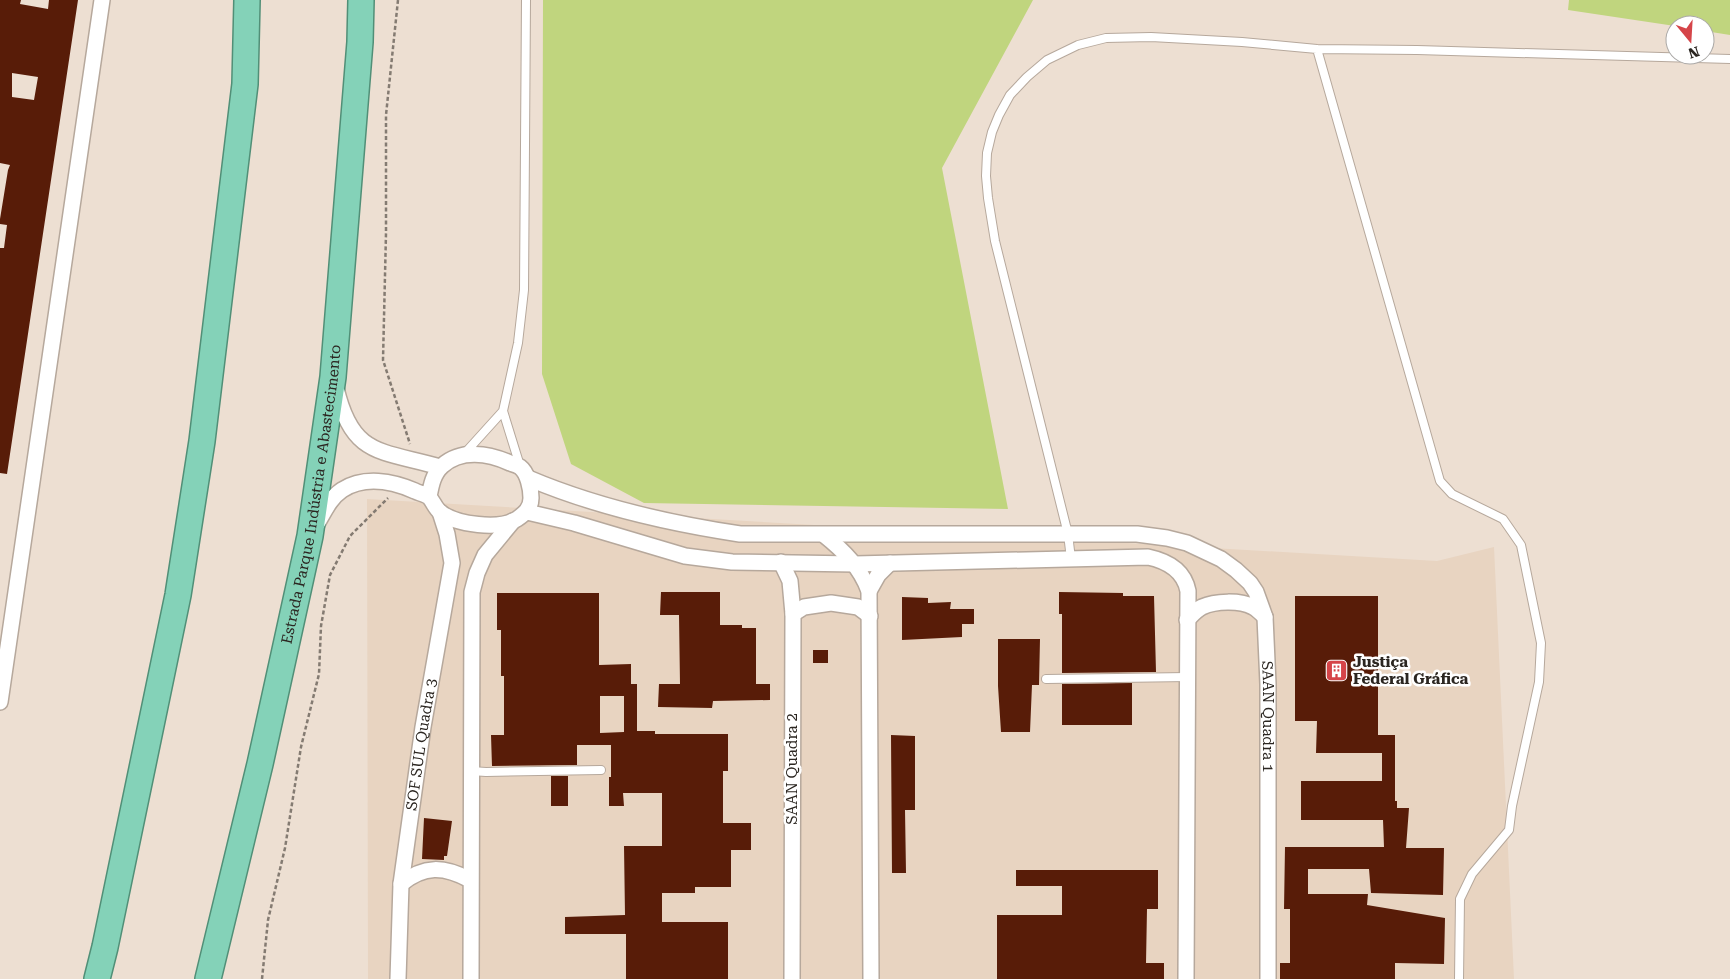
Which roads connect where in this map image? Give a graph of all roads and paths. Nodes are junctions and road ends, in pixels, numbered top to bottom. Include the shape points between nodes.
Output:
1 (102, 0) edge
2 (247, 0) edge
3 (361, 0) edge
4 (526, 0) edge
5 (1317, 49) junction
6 (1730, 59) edge
7 (333, 377) junction
8 (503, 411) junction
9 (464, 455) junction
10 (440, 467) junction
11 (524, 473) junction
12 (429, 497) junction
13 (440, 512) junction
14 (527, 512) junction
15 (513, 521) junction
16 (1068, 534) junction
17 (824, 535) junction
18 (310, 536) junction
19 (1071, 559) junction
20 (781, 562) junction
21 (890, 563) junction
22 (855, 564) junction
23 (870, 591) junction
24 (793, 614) junction
25 (870, 616) junction
26 (1266, 617) junction
27 (1187, 620) junction
28 (3, 659) edge
29 (1188, 677) junction
30 (1046, 679) dead end
31 (0, 702) edge
32 (601, 770) dead end
33 (471, 771) junction
34 (470, 880) junction
35 (401, 884) junction
36 (97, 979) edge
37 (208, 979) edge
38 (398, 979) edge
39 (471, 979) edge
40 (792, 979) edge
41 (871, 979) edge
42 (1186, 979) edge
43 (1268, 979) edge
44 (1459, 979) edge

1 - 28 street
2 - 36 highway via 244,84 202,440 178,595
3 - 7 highway, Estrada Parque Indústria e Abastecimento
4 - 8 lane via 524,290 518,343
5 - 6 lane
5 - 16 lane via 1151,37 1106,38 1078,45 1046,60 1010,95 999,116 987,153 986,176 995,241
5 - 44 lane via 1440,481 1452,494 1503,519 1521,545 1541,644 1539,682 1509,830 1472,874 1460,899
7 - 10 street via 347,422 365,444 380,452
7 - 18 highway, Estrada Parque Indústria e Abastecimento
8 - 9 lane
8 - 11 lane
9 - 10 street
9 - 11 street via 499,458
10 - 12 street
11 - 14 street via 532,500
11 - 17 street, SAAN Quadra 1 via 555,490 680,525 740,534
12 - 13 street
12 - 18 street via 385,482 350,486 329,503
13 - 15 street via 458,521 477,524
13 - 35 street, SOF SUL Quadra 3 via 452,563
14 - 15 street
14 - 20 street via 685,556 732,562
15 - 33 street via 485,555 472,592
16 - 17 street, SAAN Quadra 1
16 - 19 lane
16 - 26 street, SAAN Quadra 1 via 1137,534 1187,543 1222,559 1250,583
17 - 22 street
18 - 37 highway, Estrada Parque Indústria e Abastecimento
19 - 21 street
19 - 27 street via 1148,557 1168,563 1177,569 1187,584
20 - 22 street
20 - 24 street, SAAN Quadra 2 via 790,582
21 - 22 street
21 - 23 street via 878,574
22 - 23 street
23 - 25 street
24 - 25 street via 804,607 831,603 858,607
24 - 40 street, SAAN Quadra 2
25 - 41 street
26 - 27 street via 1252,606 1226,603 1210,604
26 - 43 street, SAAN Quadra 1
27 - 29 street
28 - 31 street
29 - 30 lane
29 - 42 street
32 - 33 lane
33 - 34 street
34 - 35 street via 456,873 431,870 412,875
34 - 39 street
35 - 38 street, SOF SUL Quadra 3

